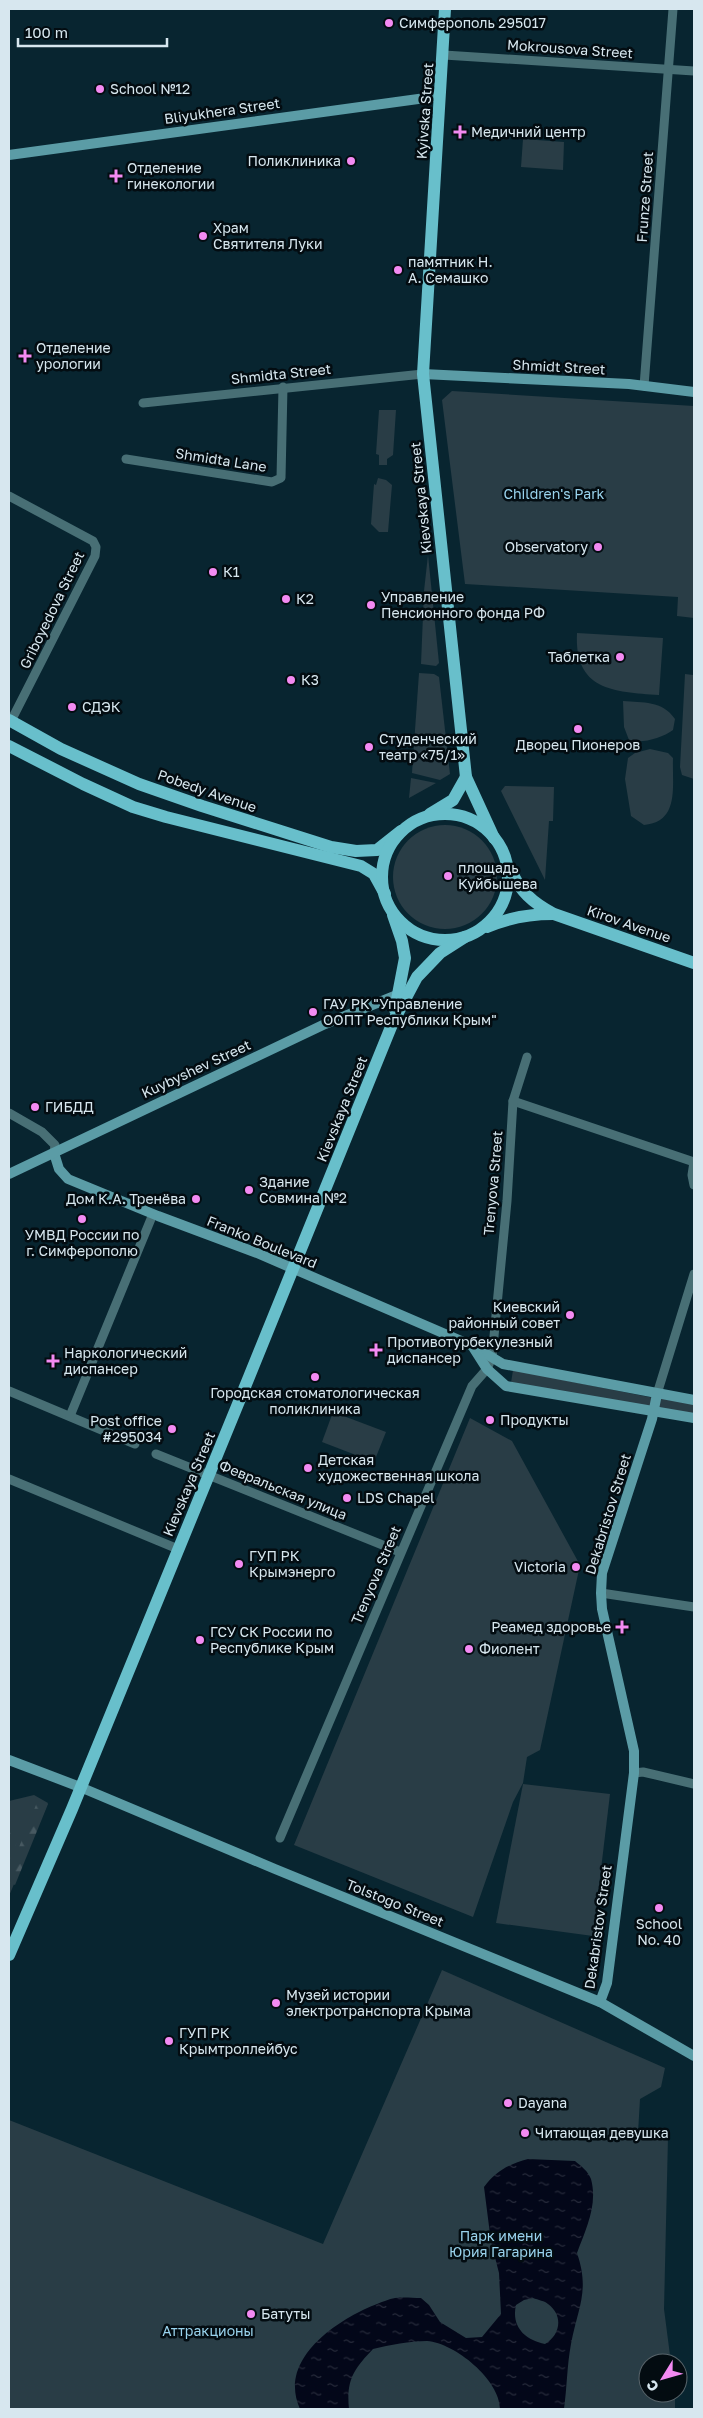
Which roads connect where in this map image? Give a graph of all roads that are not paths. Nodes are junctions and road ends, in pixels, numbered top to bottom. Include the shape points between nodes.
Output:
1 (445, 9) edge
2 (673, 9) edge
3 (444, 55) junction
4 (668, 69) junction
5 (694, 71) edge
6 (440, 96) junction
7 (9, 155) edge
8 (423, 374) junction
9 (644, 386) junction
10 (283, 387) junction
11 (694, 392) edge
12 (143, 402) dead end
13 (126, 459) dead end
14 (9, 496) edge
15 (10, 720) edge
16 (9, 746) edge
17 (466, 777) junction
18 (428, 815) junction
19 (401, 831) junction
20 (498, 843) junction
21 (384, 894) junction
22 (391, 908) junction
23 (554, 914) junction
24 (468, 935) junction
25 (694, 963) edge
26 (397, 995) junction
27 (393, 1022) junction
28 (528, 1057) dead end
29 (513, 1101) junction
30 (9, 1113) edge
31 (54, 1153) junction
32 (694, 1162) edge
33 (9, 1174) edge
34 (694, 1185) edge
35 (154, 1214) junction
36 (293, 1268) junction
37 (694, 1274) edge
38 (473, 1346) junction
39 (492, 1357) junction
40 (487, 1368) junction
41 (9, 1391) edge
42 (657, 1394) junction
43 (694, 1400) edge
44 (654, 1411) junction
45 (70, 1416) junction
46 (694, 1418) edge
47 (135, 1444) dead end
48 (156, 1454) dead end
49 (209, 1475) junction
50 (9, 1480) edge
51 (178, 1549) junction
52 (400, 1552) junction
53 (601, 1593) junction
54 (694, 1607) edge
55 (9, 1760) edge
56 (634, 1773) junction
57 (694, 1784) edge
58 (80, 1787) junction
59 (280, 1838) dead end
60 (9, 1955) edge
61 (600, 2002) junction
62 (694, 2056) edge

1 - 3 main road, Kyivska Street
2 - 4 street, Frunze Street
3 - 4 street, Mokrousova Street
3 - 6 main road, Kyivska Street
4 - 5 street, Mokrousova Street
4 - 9 street, Frunze Street
6 - 7 street, Bliyukhera Street
6 - 8 main road, Kievskaya Street
8 - 9 street, Shmidt Street
8 - 10 street, Shmidta Street
8 - 17 main road, Kievskaya Street
9 - 11 street, Shmidt Street
10 - 12 street, Shmidta Street
10 - 13 street, Shmidta Lane via 281,478 272,482
14 - 15 street, Griboyedova Street via 93,540 96,547 95,556
15 - 19 main road, Pobedy Avenue via 61,749 139,784 331,847 376,850
16 - 21 main road via 133,807 361,866 374,874
17 - 18 main road via 453,800
17 - 20 main road, Kievskaya Street
18 - 19 main road
18 - 20 main road via 472,820
19 - 21 main road via 385,855 382,874
20 - 23 main road via 517,885 534,904
20 - 24 main road via 508,874 507,889 495,915
21 - 22 main road
22 - 24 main road via 415,933 442,940
22 - 26 main road, Kievskaya Street via 405,958
23 - 24 main road via 505,920
23 - 25 main road, Kirov Avenue
24 - 27 main road, Kievskaya Street via 440,953 417,977
26 - 27 main road, Kievskaya Street
26 - 31 street, Kuybyshev Street via 325,1024
27 - 36 main road, Kievskaya Street
28 - 29 street, Trenyova Street
29 - 32 street
29 - 39 street, Trenyova Street
30 - 31 street via 50,1138 55,1145
31 - 33 street, Kuybyshev Street
31 - 35 street, Franko Boulevard via 64,1176
32 - 34 street
35 - 36 street, Franko Boulevard
35 - 45 street
36 - 38 street, Franko Boulevard
36 - 49 main road, Kievskaya Street
37 - 42 street, Dekabristov Street
38 - 39 street, Franko Boulevard
38 - 40 street
39 - 40 street, Trenyova Street
39 - 42 street, Franko Boulevard via 503,1364
40 - 44 street via 506,1386
40 - 52 street, Trenyova Street via 472,1386
41 - 45 street
42 - 43 street, Franko Boulevard
42 - 44 street, Dekabristov Street
44 - 46 street
44 - 53 street, Dekabristov Street via 602,1573
45 - 47 street
48 - 49 street, Февральская улица
49 - 51 main road, Kievskaya Street
49 - 52 street, Февральская улица
50 - 51 street
51 - 58 main road, Kievskaya Street
52 - 59 street, Trenyova Street
53 - 54 street
53 - 56 street, Dekabristov Street via 634,1751
55 - 58 street, Tolstogo Street
56 - 57 street via 643,1772
56 - 61 street, Dekabristov Street via 607,1983
58 - 60 main road, Kievskaya Street
58 - 61 street, Tolstogo Street
61 - 62 street, Tolstogo Street

